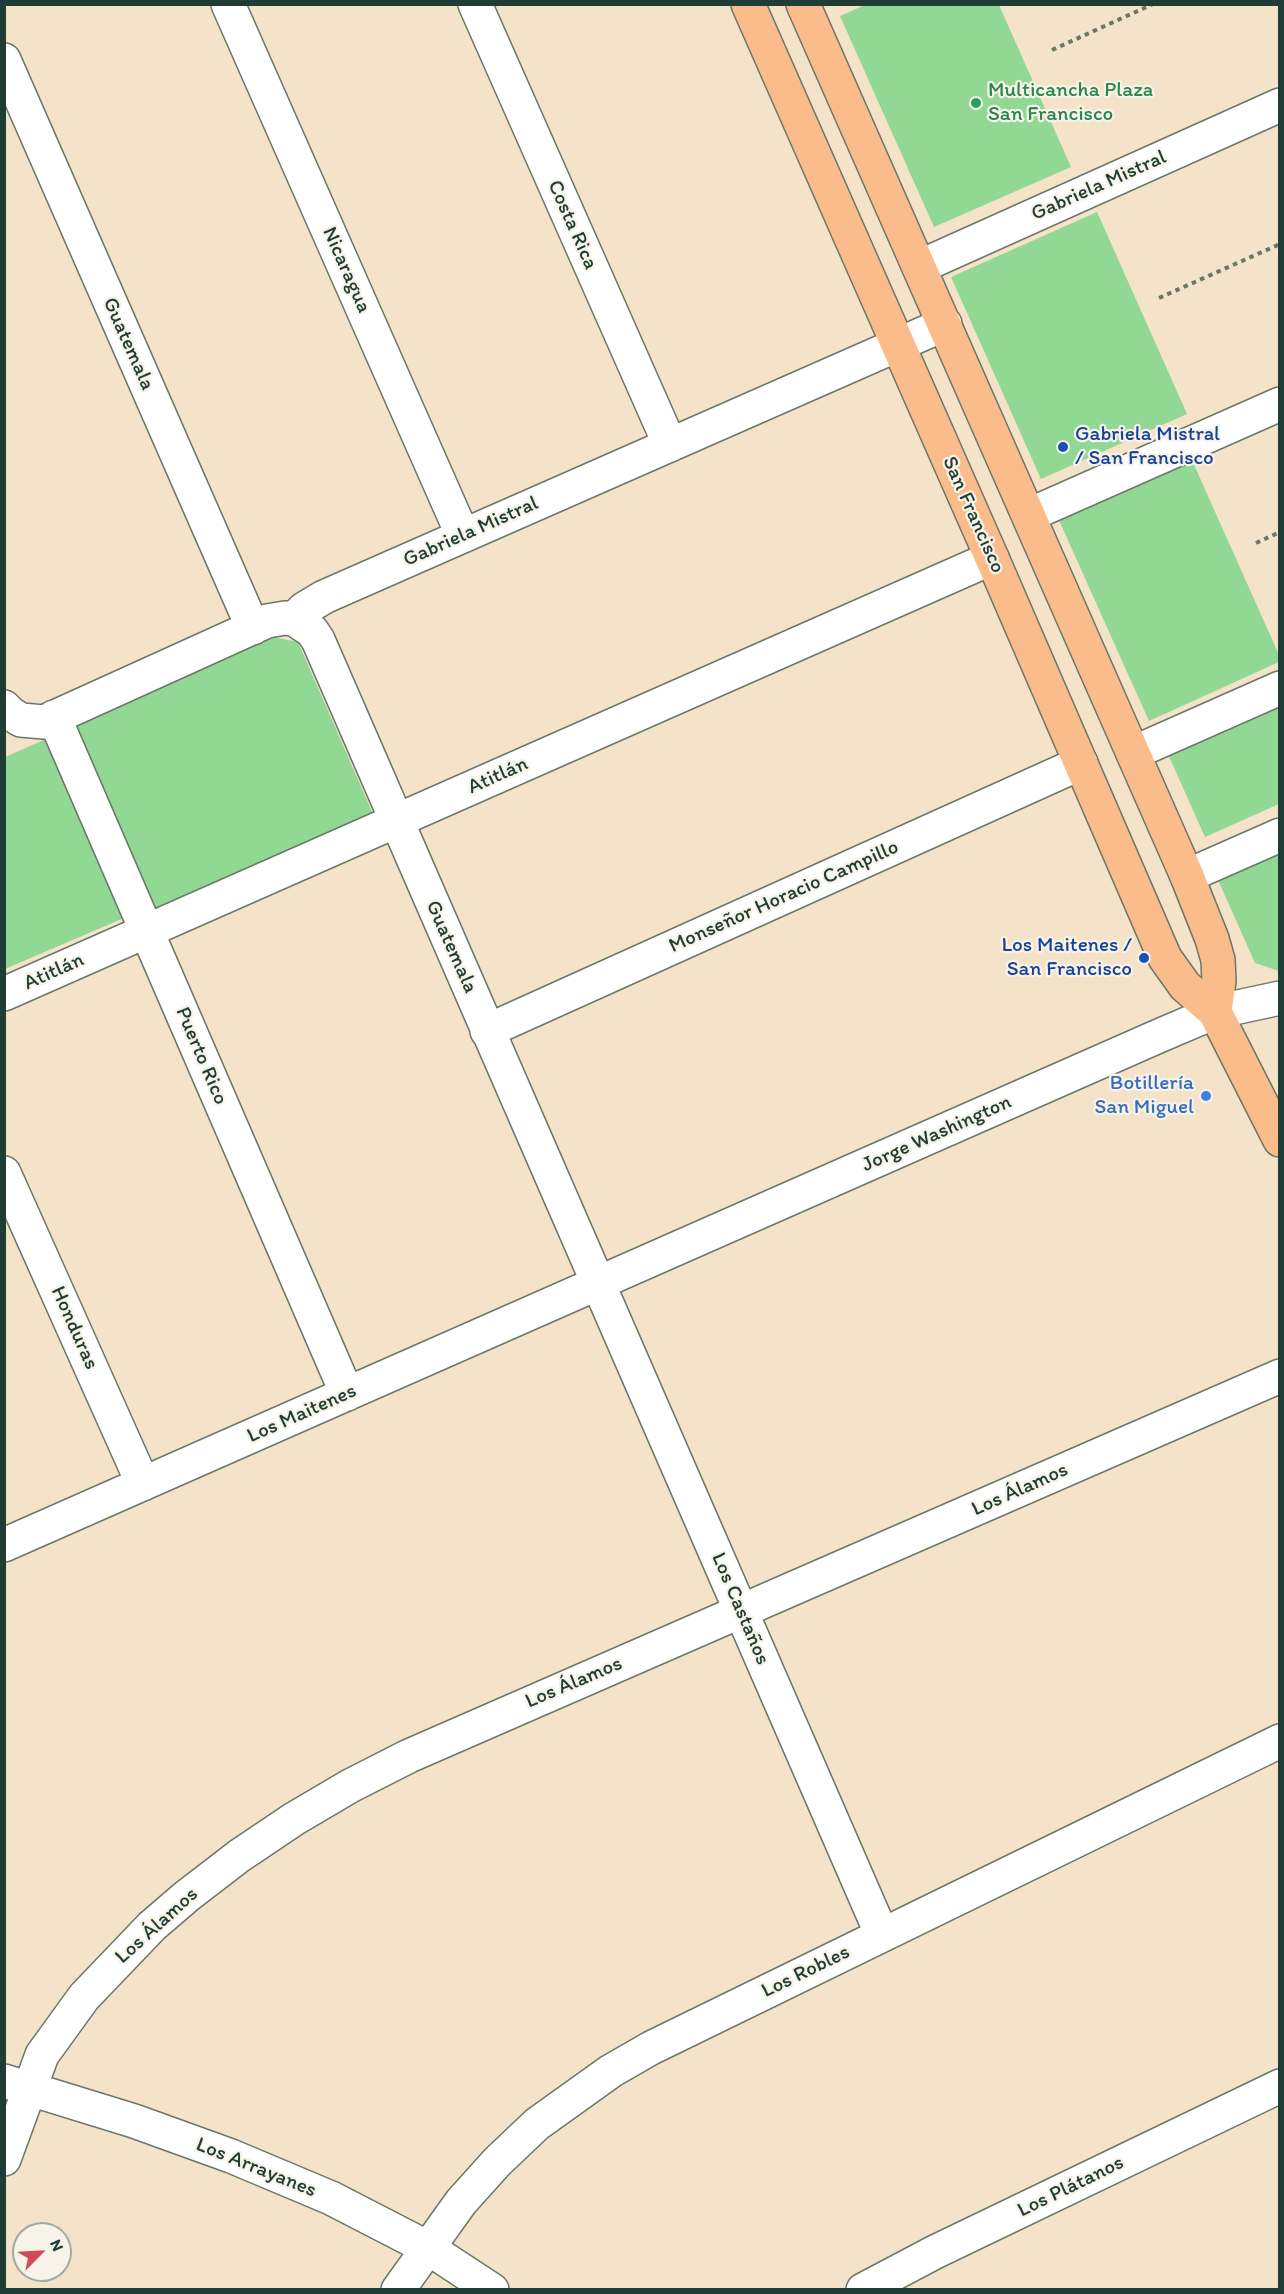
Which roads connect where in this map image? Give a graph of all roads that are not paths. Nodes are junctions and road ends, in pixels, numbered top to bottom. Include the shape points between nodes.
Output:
1 (228, 4) edge
2 (475, 4) edge
3 (748, 4) edge
4 (811, 7) edge
5 (4, 60) edge
6 (1280, 105) edge
7 (919, 267) junction
8 (945, 324) junction
9 (898, 344) junction
10 (1280, 404) edge
11 (669, 444) junction
12 (1029, 515) junction
13 (463, 536) junction
14 (992, 558) junction
15 (294, 620) junction
16 (253, 628) junction
17 (1280, 688) edge
18 (54, 717) junction
19 (10, 722) edge
20 (1133, 753) junction
21 (1082, 763) junction
22 (396, 821) junction
23 (1280, 835) edge
24 (1187, 876) junction
25 (147, 931) junction
26 (4, 994) edge
27 (1280, 998) edge
28 (1215, 1012) junction
29 (487, 1031) junction
30 (1280, 1140) edge
31 (4, 1173) edge
32 (598, 1283) junction
33 (1280, 1376) edge
34 (347, 1394) junction
35 (143, 1484) junction
36 (4, 1545) edge
37 (741, 1611) junction
38 (1280, 1741) edge
39 (882, 1935) junction
40 (17, 2085) edge
41 (1280, 2086) edge
42 (4, 2159) edge
43 (428, 2248) junction
44 (398, 2289) edge
45 (492, 2289) edge
46 (863, 2289) edge

1 - 13 street, Nicaragua
2 - 11 street, Costa Rica
3 - 9 main road, San Francisco
4 - 7 main road
5 - 16 street, Guatemala
6 - 7 street, Gabriela Mistral
7 - 8 main road
8 - 9 street, Gabriela Mistral
8 - 12 main road
9 - 11 street, Gabriela Mistral
9 - 14 main road, San Francisco
10 - 12 street
11 - 13 street, Gabriela Mistral
12 - 20 main road
13 - 15 street, Gabriela Mistral via 324,597
14 - 21 main road, San Francisco
14 - 22 street, Atitlán
15 - 16 street via 276,619
15 - 22 street, Guatemala via 318,640
16 - 18 street
17 - 20 street
18 - 19 street via 44,722
18 - 25 street, Puerto Rico
20 - 24 main road
21 - 28 main road, San Francisco via 1165,958 1185,986
21 - 29 street, Monseñor Horacio Campillo
22 - 25 street, Atitlán
22 - 29 street, Guatemala
23 - 24 street
24 - 28 main road via 1218,960
25 - 26 street, Atitlán
25 - 34 street, Puerto Rico
27 - 28 street, Jorge Washington
28 - 30 main road, San Francisco
28 - 32 street, Jorge Washington
29 - 32 street, Guatemala
31 - 35 street, Honduras
32 - 34 street, Los Maitenes
32 - 37 street, Los Castaños
33 - 37 street, Los Álamos
34 - 35 street, Los Maitenes
35 - 36 street, Los Maitenes
37 - 39 street, Los Castaños
37 - 40 street, Los Álamos via 409,1756 350,1786 239,1856 187,1896 127,1951 84,1996
38 - 39 street, Los Robles
39 - 43 street, Los Robles via 651,2048 573,2096 497,2162 461,2202
40 - 42 street, Los Álamos
40 - 43 street, Los Arrayanes via 231,2156 331,2198
41 - 46 street, Los Plátanos
43 - 44 street, Los Robles
43 - 45 street, Los Arrayanes

